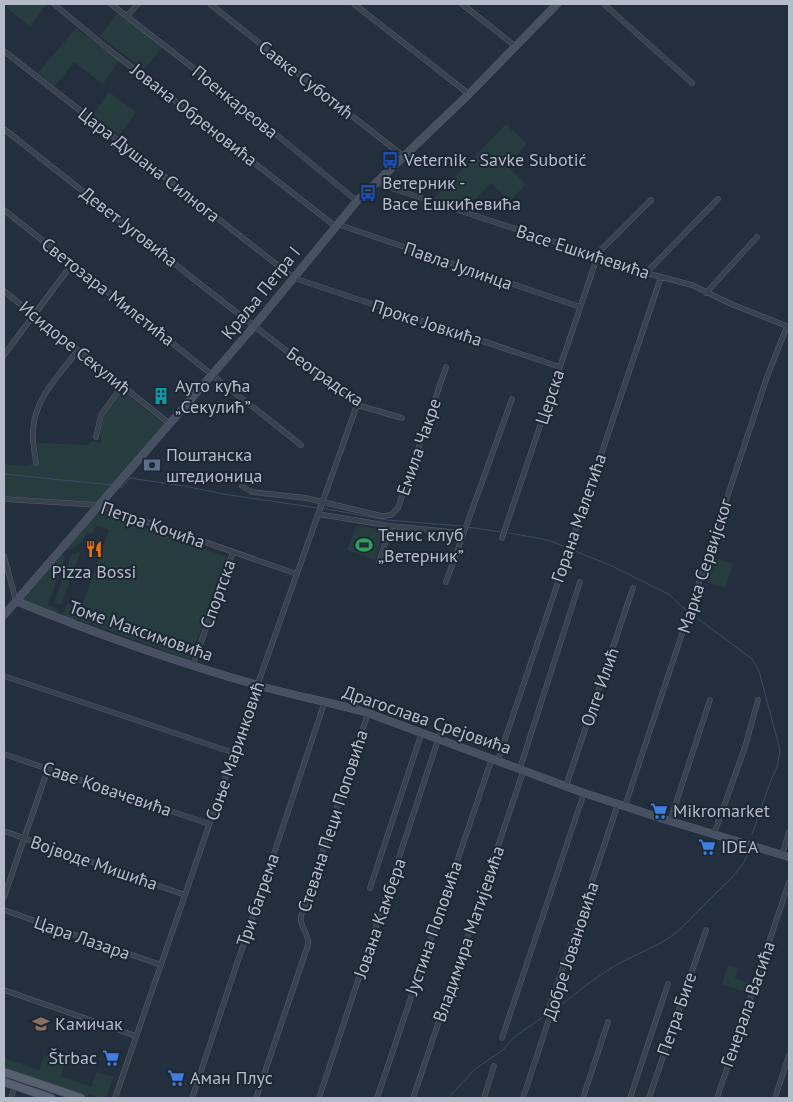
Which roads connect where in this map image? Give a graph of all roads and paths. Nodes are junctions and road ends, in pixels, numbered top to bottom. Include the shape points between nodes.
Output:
1 (54, 4) edge
2 (111, 4) edge
3 (138, 4) edge
4 (210, 4) edge
5 (354, 4) edge
6 (462, 4) edge
7 (557, 4) edge
8 (604, 4) edge
9 (127, 16) junction
10 (516, 46) junction
11 (4, 51) edge
12 (692, 83) dead end
13 (469, 94) junction
14 (4, 129) edge
15 (403, 156) junction
16 (375, 182) junction
17 (718, 199) dead end
18 (651, 200) dead end
19 (357, 201) junction
20 (4, 210) edge
21 (336, 225) junction
22 (757, 237) dead end
23 (598, 256) junction
24 (72, 264) junction
25 (646, 273) junction
26 (661, 277) junction
27 (294, 278) junction
28 (4, 291) edge
29 (706, 293) junction
30 (580, 307) junction
31 (34, 316) junction
32 (255, 326) junction
33 (788, 326) edge
34 (78, 350) junction
35 (4, 355) edge
36 (446, 367) dead end
37 (560, 367) junction
38 (212, 374) junction
39 (122, 386) junction
40 (512, 399) dead end
41 (357, 405) junction
42 (402, 418) dead end
43 (170, 424) junction
44 (96, 438) dead end
45 (301, 446) dead end
46 (36, 463) dead end
47 (242, 486) dead end
48 (4, 499) edge
49 (322, 502) junction
50 (98, 505) junction
51 (318, 514) junction
52 (391, 526) junction
53 (463, 533) junction
54 (502, 538) dead end
55 (233, 552) junction
56 (4, 556) edge
57 (379, 562) dead end
58 (297, 574) junction
59 (446, 582) dead end
60 (580, 582) dead end
61 (633, 588) dead end
62 (16, 601) junction
63 (4, 615) edge
64 (192, 665) junction
65 (4, 676) edge
66 (257, 686) junction
67 (710, 700) dead end
68 (758, 700) dead end
69 (325, 701) junction
70 (368, 713) junction
71 (422, 732) junction
72 (440, 736) junction
73 (234, 753) junction
74 (4, 754) edge
75 (495, 759) junction
76 (522, 768) junction
77 (48, 769) junction
78 (566, 786) junction
79 (584, 792) junction
80 (622, 805) junction
81 (670, 821) junction
82 (210, 824) junction
83 (4, 832) edge
84 (789, 832) edge
85 (714, 834) junction
86 (23, 838) junction
87 (782, 854) junction
88 (789, 857) edge
89 (789, 882) edge
90 (370, 888) dead end
91 (185, 895) junction
92 (4, 898) edge
93 (4, 910) edge
94 (706, 930) dead end
95 (161, 965) junction
96 (668, 984) dead end
97 (4, 990) edge
98 (608, 1022) dead end
99 (136, 1036) junction
100 (502, 1038) dead end
101 (789, 1055) edge
102 (494, 1066) dead end
103 (4, 1072) edge
104 (4, 1082) edge
105 (15, 1086) junction
106 (11, 1098) edge
107 (51, 1098) edge
108 (81, 1098) edge
109 (115, 1098) edge
110 (192, 1098) edge
111 (256, 1098) edge
112 (319, 1098) edge
113 (377, 1098) edge
114 (413, 1098) edge
115 (484, 1098) edge
116 (523, 1098) edge
117 (583, 1098) edge
118 (630, 1098) edge
119 (649, 1098) edge
120 (716, 1098) edge
121 (775, 1098) edge

1 - 21 street, Јована Обреновића
2 - 9 street, Поенкареова
3 - 9 street
4 - 15 street, Савке Суботић
5 - 13 street
6 - 10 street
7 - 10 street, Краља Петра I
8 - 12 street
9 - 19 street, Поенкареова
10 - 13 street, Краља Петра I
11 - 27 street, Цара Душана Силнога
13 - 15 street, Краља Петра I
14 - 32 street, Девет Југовића
15 - 16 street, Краља Петра I
16 - 19 street, Краља Петра I
16 - 23 street, Васе Ешкићевића
17 - 25 street
18 - 23 street
19 - 21 street, Краља Петра I
20 - 24 street, Светозара Милетића
21 - 27 street, Краља Петра I
21 - 30 street, Павла Јулинца
22 - 29 street
23 - 25 street, Васе Ешкићевића
23 - 30 street, Церска
24 - 31 street
24 - 38 street, Светозара Милетића
25 - 26 street, Васе Ешкићевића
26 - 29 street, Васе Ешкићевића via 692,285
26 - 75 street, Горана Малетића
27 - 32 street, Краља Петра I
27 - 37 street, Проке Јовкића
28 - 31 street, Исидоре Секулић
29 - 33 street, Васе Ешкићевића
30 - 37 street, Церска
31 - 34 street, Исидоре Секулић
31 - 35 street
32 - 38 street, Краља Петра I
32 - 41 street, Београдска
33 - 80 street, Марка Сервијског via 767,377
34 - 39 street, Исидоре Секулић
34 - 46 street via 36,410 32,438
36 - 49 street, Емила Чакре via 396,512 382,516
37 - 54 street, Церска
38 - 43 street, Краља Петра I
38 - 45 street, Светозара Милетића
39 - 43 street, Исидоре Секулић
39 - 44 street via 105,407
40 - 53 street
41 - 42 street, Београдска
41 - 49 street, Соње Маринковић
43 - 50 street, Краља Петра I
47 - 49 street via 252,492
48 - 50 street, Петра Кочића
49 - 51 street, Соње Маринковић
50 - 55 street, Петра Кочића
50 - 62 street, Краља Петра I
51 - 52 street
51 - 58 street, Соње Маринковић
52 - 53 street
52 - 57 street
53 - 59 street
55 - 58 street, Петра Кочића
55 - 64 street, Спортска
56 - 62 street
58 - 66 street, Соње Маринковић
60 - 76 street, Владимира Матијевића
61 - 78 street, Олге Илић
62 - 63 street, Краља Петра I
62 - 64 street, Томе Максимовића
64 - 66 street, Томе Максимовића
65 - 73 street
66 - 69 street, Драгослава Срејовића
66 - 73 street, Соње Маринковић
67 - 81 street
68 - 85 street
69 - 70 street, Драгослава Срејовића
69 - 110 street, Три багрема
70 - 71 street, Драгослава Срејовића
70 - 111 street, Стевана Пеци Поповића via 300,916 308,945
71 - 72 street, Драгослава Срејовића
71 - 90 street
72 - 75 street, Драгослава Срејовића
72 - 112 street, Јована Камбера
73 - 82 street, Соње Маринковић
74 - 77 street, Саве Ковачевића
75 - 76 street, Драгослава Срејовића
75 - 113 street, Јустина Поповића
76 - 78 street, Драгослава Срејовића
76 - 114 street, Владимира Матијевића
77 - 82 street, Саве Ковачевића
77 - 86 street
78 - 79 street, Драгослава Срејовића
79 - 80 street, Драгослава Срејовића
79 - 100 street
80 - 81 street, Драгослава Срејовића
80 - 116 street, Добре Јовановића via 550,1006 549,1019
81 - 85 street, Драгослава Срејовића
82 - 91 street, Соње Маринковић
83 - 86 street, Војводе Мишића
84 - 87 street
85 - 87 street, Драгослава Срејовића
86 - 91 street, Војводе Мишића
86 - 92 street
87 - 88 street, Драгослава Срејовића
89 - 120 street, Генерала Васића
91 - 95 street, Соње Маринковић
93 - 95 street, Цара Лазара
94 - 119 street, Петра Биге
95 - 99 street, Соње Маринковић
96 - 118 street
97 - 99 street
98 - 117 street
99 - 109 street, Соње Маринковић
101 - 121 street
102 - 115 street
103 - 108 main road
104 - 105 main road
105 - 106 street
105 - 107 main road

